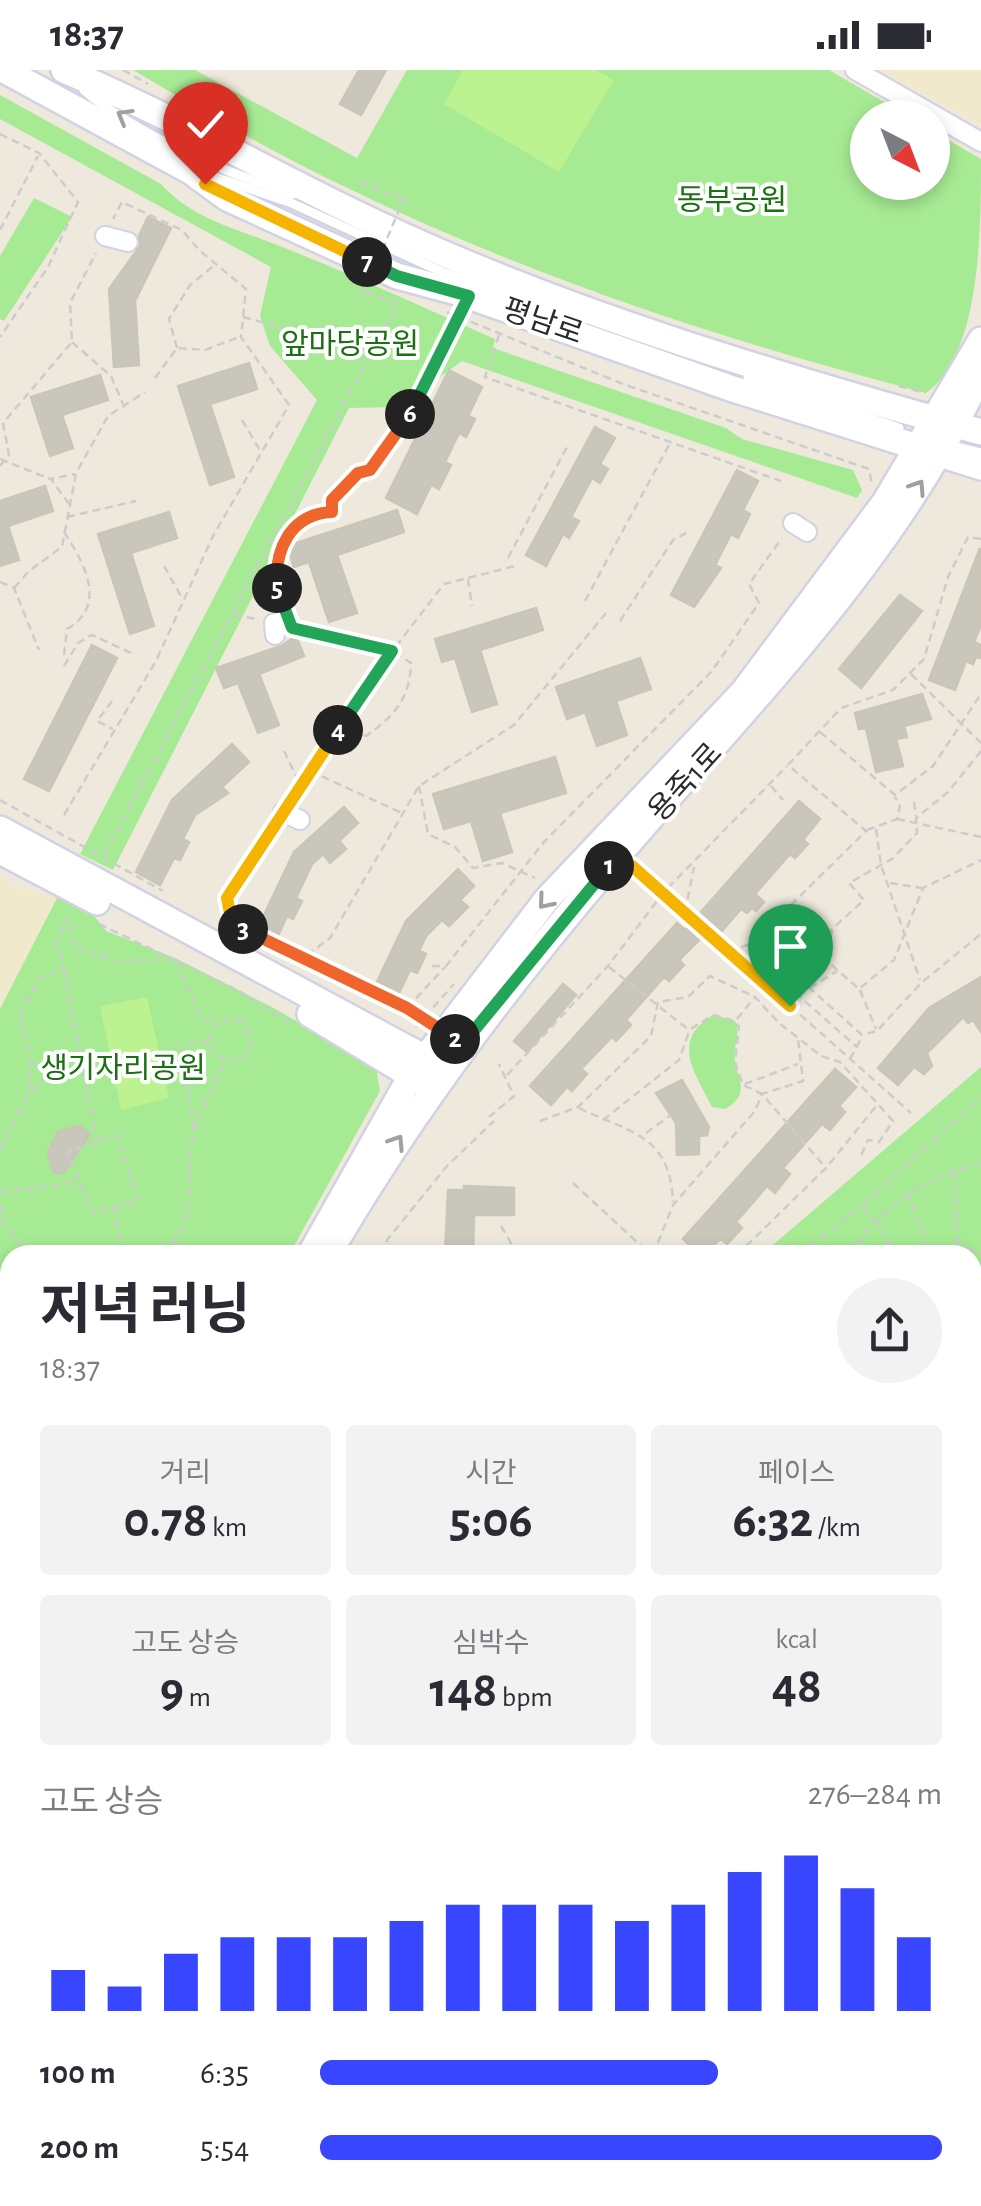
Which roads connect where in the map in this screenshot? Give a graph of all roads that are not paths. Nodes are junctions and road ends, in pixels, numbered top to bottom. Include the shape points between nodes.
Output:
1 (4, 70) edge
2 (63, 70) edge
3 (855, 70) edge
4 (981, 142) edge
5 (190, 171) junction
6 (105, 236) road end
7 (128, 242) dead end
8 (448, 274) junction
9 (482, 306) junction
10 (981, 340) edge
11 (981, 372) edge
12 (943, 436) edge
13 (981, 442) edge
14 (981, 453) edge
15 (981, 466) edge
16 (0, 829) edge
17 (0, 851) edge
18 (429, 1073) junction
19 (317, 1245) edge
20 (334, 1245) edge

1 -> 5 street, 평남로
2 - 12 street, 평남로 via 204,134 331,207 450,257
3 - 4 street
5 - 8 lane via 289,202
5 - 9 street, 평남로 via 227,198 397,276
6 - 7 street
8 - 9 lane
8 - 12 lane
9 - 12 street, 평남로
10 - 12 street
11 - 12 street
12 - 13 lane
12 - 14 lane
12 - 15 street, 평남로
12 -> 18 street via 885,502 744,691 547,898
18 -> 12 street, 용죽1로 via 463,1044 616,857 758,700 913,496
16 - 18 street
17 - 18 street
18 - 19 street
20 -> 18 street, 용죽1로

